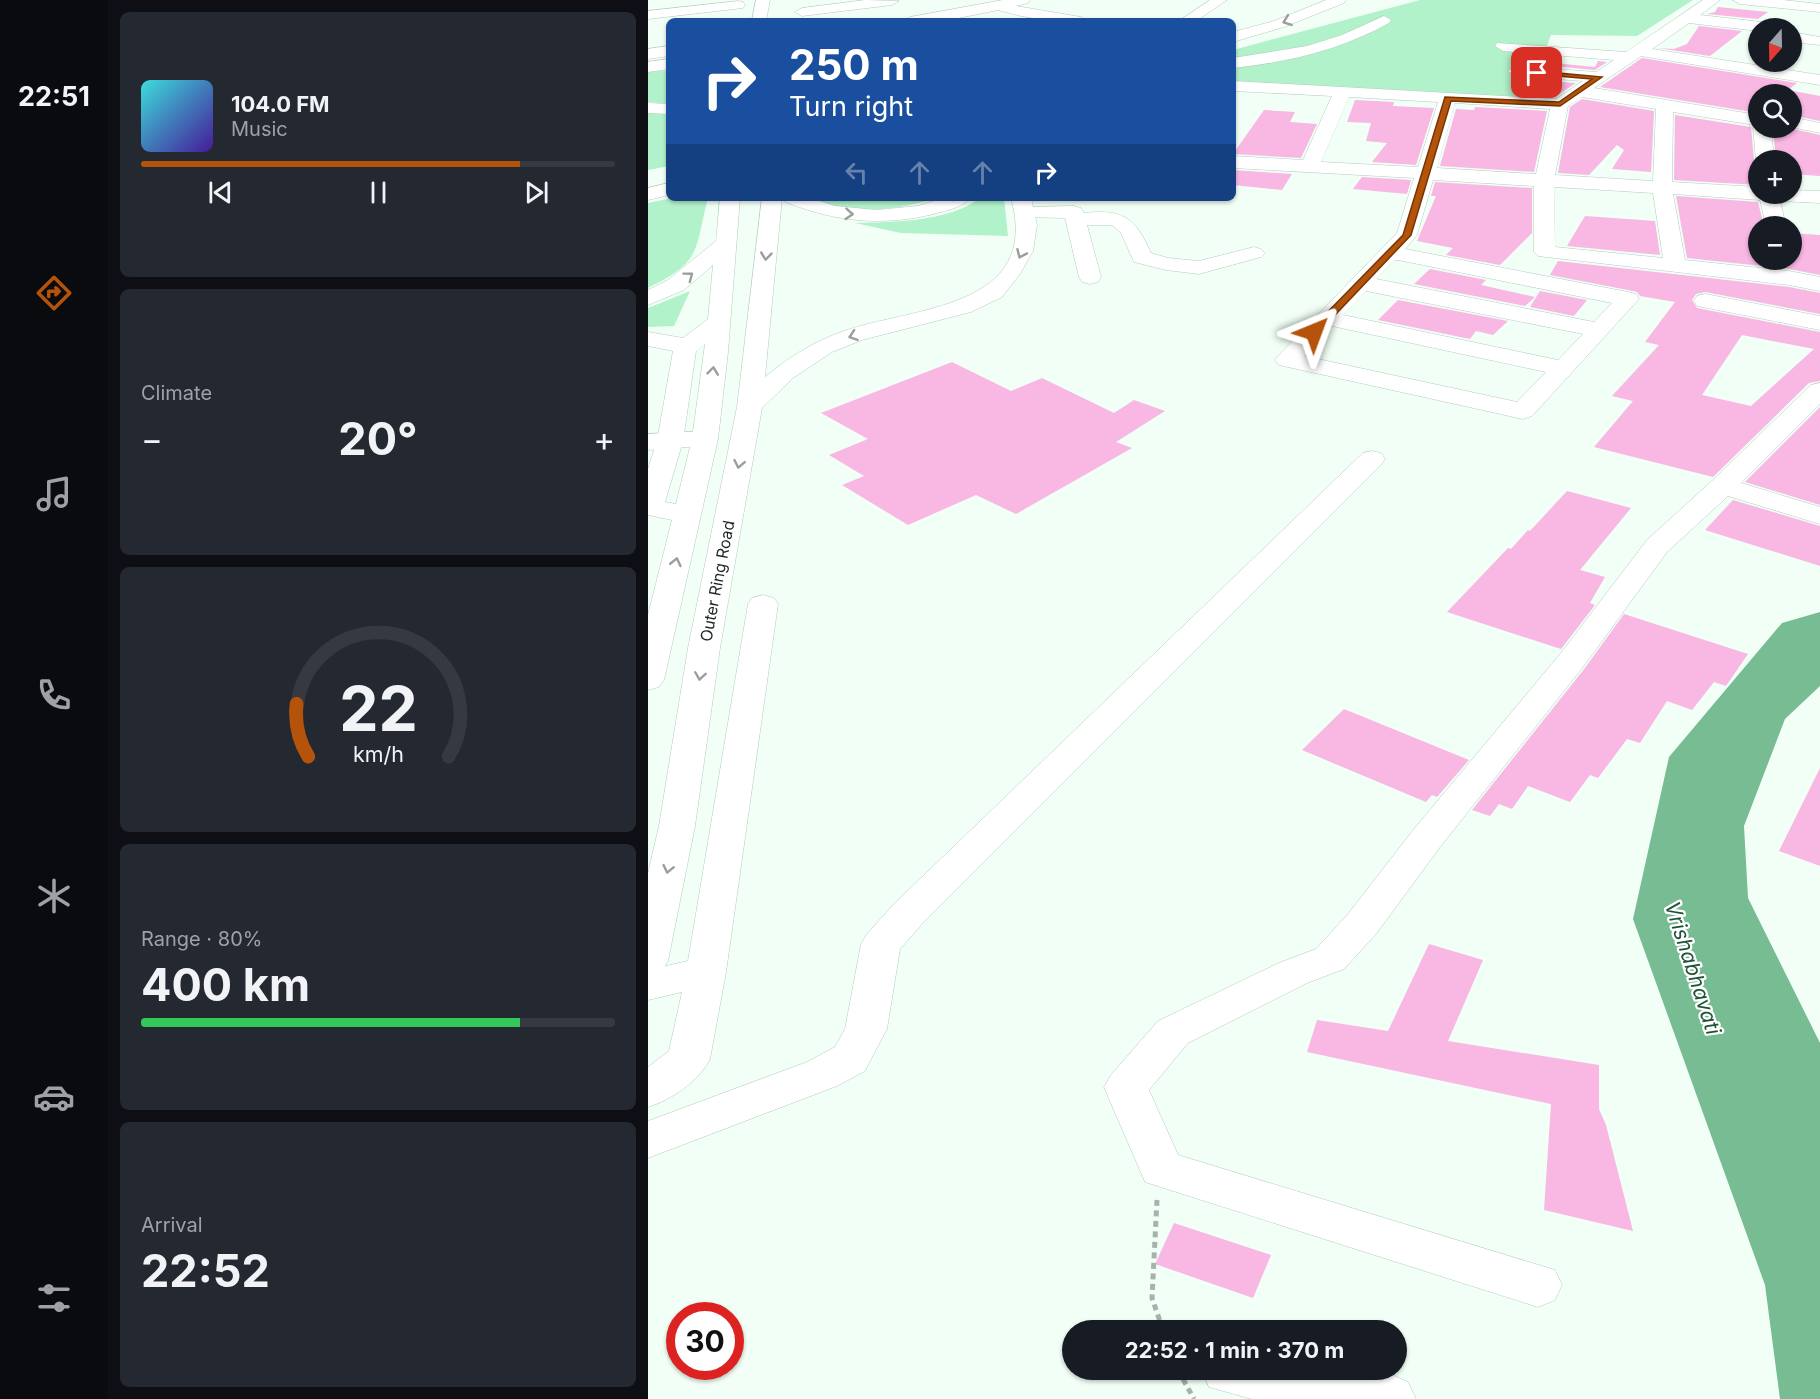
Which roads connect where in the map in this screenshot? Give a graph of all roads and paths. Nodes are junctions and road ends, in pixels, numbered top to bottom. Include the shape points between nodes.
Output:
1 (763, 0) edge
2 (1023, 0) edge
3 (1220, 0) edge
4 (1340, 0) edge
5 (1713, 0) edge
6 (1740, 0) edge
7 (892, 1) edge
8 (739, 2) edge
9 (1290, 2) dead end
10 (656, 3) edge
11 (990, 5) edge
12 (1325, 7) junction
13 (1820, 8) edge
14 (648, 10) edge
15 (802, 11) edge
16 (648, 15) edge
17 (736, 18) edge
18 (760, 18) edge
19 (941, 18) edge
20 (1062, 18) edge
21 (1191, 18) edge
22 (1687, 18) junction
23 (1384, 20) dead end
24 (1748, 28) edge
25 (1748, 31) edge
26 (1662, 35) junction
27 (1236, 36) edge
28 (1683, 38) dead end
29 (1731, 39) dead end
30 (1802, 39) edge
31 (1817, 41) dead end
32 (1503, 46) dead end
33 (666, 51) edge
34 (648, 54) edge
35 (1634, 60) junction
36 (1236, 63) edge
37 (666, 64) edge
38 (648, 67) edge
39 (1516, 71) dead end
40 (1605, 73) junction
41 (1818, 80) edge
42 (1802, 89) edge
43 (1579, 91) junction
44 (1240, 92) edge
45 (1342, 93) junction
46 (1448, 99) junction
47 (1560, 104) junction
48 (1665, 105) junction
49 (648, 108) edge
50 (666, 109) edge
51 (1748, 118) edge
52 (1802, 124) edge
53 (1820, 128) edge
54 (1236, 162) edge
55 (1309, 167) junction
56 (1427, 174) junction
57 (666, 177) edge
58 (648, 180) edge
59 (1544, 180) junction
60 (1662, 188) junction
61 (666, 190) edge
62 (1748, 192) edge
63 (648, 194) edge
64 (1802, 196) edge
65 (1820, 197) edge
66 (730, 201) edge
67 (772, 201) edge
68 (800, 201) edge
69 (952, 201) edge
70 (1023, 205) edge
71 (1077, 220) junction
72 (724, 245) junction
73 (1254, 253) dead end
74 (1398, 254) dead end
75 (1675, 265) junction
76 (1748, 268) edge
77 (1789, 270) edge
78 (1090, 278) dead end
79 (1361, 283) junction
80 (1820, 284) edge
81 (648, 298) edge
82 (1705, 301) dead end
83 (1327, 318) junction
84 (718, 322) junction
85 (1820, 323) edge
86 (1599, 330) junction
87 (648, 339) edge
88 (685, 348) junction
89 (1563, 368) junction
90 (1820, 390) edge
91 (750, 406) junction
92 (705, 439) junction
93 (659, 442) edge
94 (1372, 459) dead end
95 (1723, 486) junction
96 (649, 510) edge
97 (687, 515) junction
98 (1820, 516) edge
99 (658, 598) edge
100 (763, 604) dead end
101 (648, 680) edge
102 (648, 962) edge
103 (706, 972) junction
104 (648, 985) edge
105 (648, 1090) edge
106 (648, 1140) edge
107 (1161, 1169) junction
108 (1538, 1285) dead end
109 (1160, 1320) edge
110 (1184, 1380) edge
111 (1275, 1380) edge
112 (1194, 1399) edge
113 (1390, 1399) edge

1 - 18 main road
2 - 11 main road
3 - 21 main road
4 - 12 main road
5 - 22 main road
6 - 13 main road
7 - 15 main road
8 - 16 main road
8 - 17 main road
9 - 12 main road
10 - 14 main road
11 - 19 main road
11 - 20 main road
12 -> 27 main road
22 - 24 main road
22 - 26 main road
23 - 36 main road via 1357,36 1325,47
25 - 29 main road
26 - 28 main road
26 - 35 main road
30 - 31 main road
32 - 35 main road
33 - 34 main road
35 - 40 main road
35 - 41 main road
37 - 38 main road
39 - 40 main road
40 - 43 main road
41 - 42 main road
43 - 47 main road
43 - 48 main road
44 - 45 main road
45 - 46 main road
45 - 55 main road
46 - 47 main road
46 - 56 main road
47 - 59 main road
48 - 51 main road
48 - 60 main road
49 - 50 main road
52 - 53 main road
54 - 55 main road
55 - 56 main road
56 - 59 main road
56 - 79 main road via 1407,235
57 - 58 main road
59 - 60 main road
59 - 75 main road via 1545,252
60 - 62 main road
60 - 75 main road
61 - 63 main road
64 - 65 main road
66 - 72 main road
67 -> 91 main road, Outer Ring Road
68 -> 69 main road via 841,214 882,215
70 - 71 main road via 1074,212
70 -> 91 main road via 1027,239 1021,258 993,292 955,308 854,335 821,349 772,381
71 - 73 main road via 1121,219 1132,232 1142,256 1166,264 1199,268
71 - 78 main road
81 -> 72 main road via 676,285
72 - 84 main road
74 - 86 main road via 1628,299
75 - 76 main road
77 - 80 main road
79 - 83 main road
79 - 86 main road
82 - 85 main road
83 - 89 main road
83 - 89 main road via 1287,360 1523,411
84 - 88 main road
92 -> 84 main road
86 - 89 main road
87 - 88 main road
88 - 93 main road
90 - 95 main road
91 -> 102 main road, Outer Ring Road via 704,648 677,826
92 - 93 main road
92 - 97 main road
93 - 96 main road
94 - 106 main road via 881,944 866,1029 850,1059 822,1074
95 - 98 main road
95 - 107 main road via 1657,546 1572,660 1330,959 1173,1032 1126,1088
96 - 97 main road
99 -> 97 main road
99 - 101 main road
100 - 103 main road
103 - 104 main road
103 - 105 main road via 690,1059
107 - 108 main road
107 - 109 path via 1154,1226 1152,1298
110 - 112 path
111 - 113 main road

